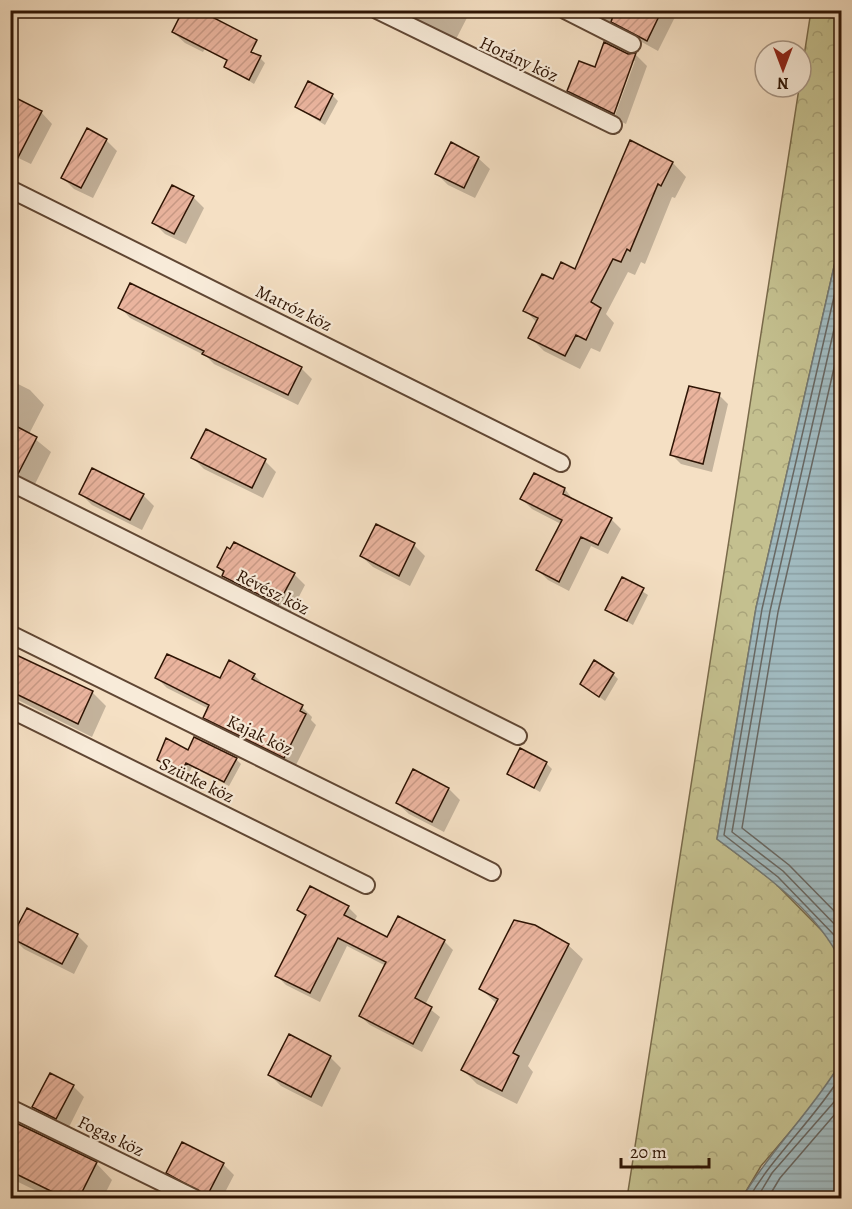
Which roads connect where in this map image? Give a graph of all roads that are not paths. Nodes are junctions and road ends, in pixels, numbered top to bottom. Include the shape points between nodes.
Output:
1 (376, 10) edge
2 (565, 10) edge
3 (632, 44) dead end
4 (613, 125) dead end
5 (10, 189) edge
6 (561, 463) dead end
7 (10, 482) edge
8 (10, 634) edge
9 (10, 709) edge
10 (518, 736) dead end
11 (492, 872) dead end
12 (366, 885) dead end
13 (10, 1107) edge
14 (194, 1198) edge

1 - 4 lane, Horány köz
2 - 3 lane
5 - 6 lane, Matróz köz
7 - 10 lane, Révész köz
8 - 11 lane, Kajak köz
9 - 12 lane, Szürke köz
13 - 14 lane, Fogas köz

